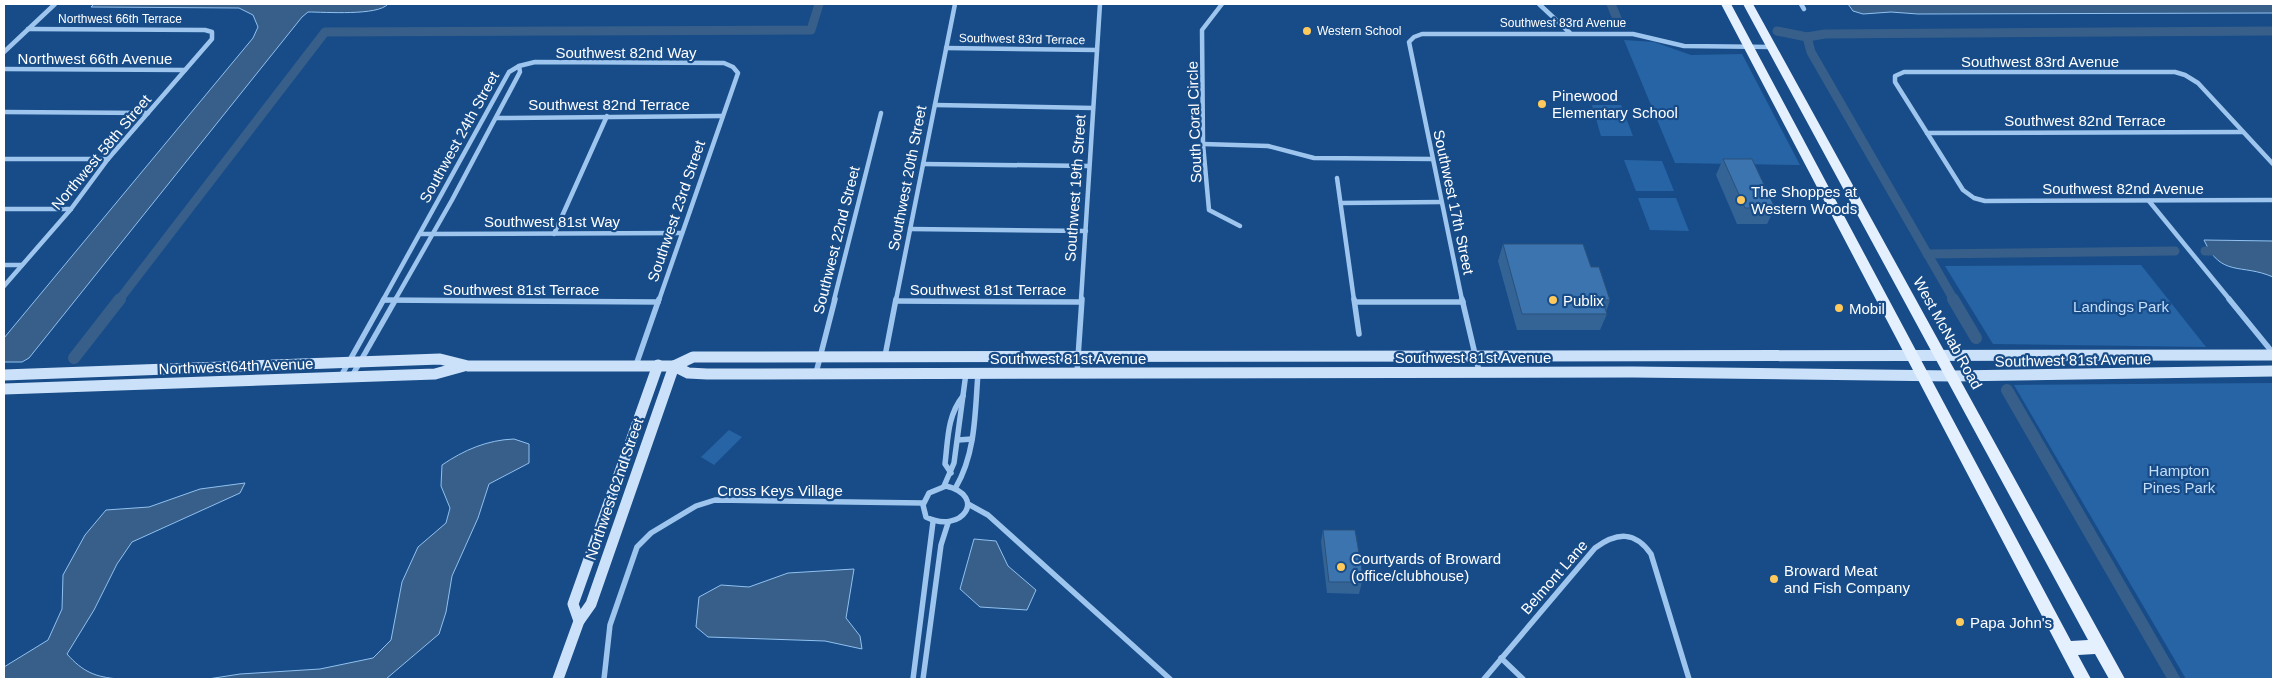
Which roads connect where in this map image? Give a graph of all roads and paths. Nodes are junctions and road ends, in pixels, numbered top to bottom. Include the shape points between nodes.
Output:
1 (55, 4) edge
2 (955, 4) edge
3 (1100, 4) edge
4 (1222, 4) edge
5 (1539, 4) edge
6 (1726, 4) edge
7 (1748, 4) edge
8 (1801, 4) edge
9 (1804, 9) dead end
10 (28, 29) junction
11 (212, 32) joint
12 (1571, 33) junction
13 (1414, 37) joint
14 (1749, 47) junction
15 (1772, 47) junction
16 (946, 48) junction
17 (1098, 50) junction
18 (4, 52) edge
19 (519, 66) junction
20 (733, 67) joint
21 (4, 69) edge
22 (185, 70) junction
23 (935, 105) junction
24 (1093, 108) junction
25 (4, 112) edge
26 (148, 113) junction
27 (881, 113) dead end
28 (608, 116) junction
29 (722, 116) junction
30 (496, 118) junction
31 (2243, 132) junction
32 (1927, 133) junction
33 (1203, 144) junction
34 (4, 159) edge
35 (108, 159) junction
36 (1432, 159) junction
37 (923, 164) junction
38 (2273, 164) edge
39 (1089, 166) junction
40 (1337, 178) dead end
41 (2273, 200) edge
42 (2149, 201) junction
43 (1441, 202) junction
44 (1341, 203) junction
45 (4, 209) edge
46 (71, 209) junction
47 (1240, 226) dead end
48 (910, 229) junction
49 (1086, 231) junction
50 (682, 233) junction
51 (421, 234) junction
52 (432, 234) junction
53 (554, 234) junction
54 (4, 264) edge
55 (22, 264) junction
56 (4, 286) edge
57 (384, 300) junction
58 (396, 300) junction
59 (896, 301) junction
60 (658, 302) junction
61 (1080, 302) junction
62 (1355, 302) junction
63 (1463, 302) junction
64 (1359, 334) dead end
65 (2273, 354) edge
66 (1914, 356) junction
67 (1942, 356) junction
68 (1476, 357) junction
69 (820, 358) junction
70 (885, 358) junction
71 (1078, 358) junction
72 (355, 362) junction
73 (636, 365) junction
74 (658, 365) junction
75 (468, 366) junction
76 (674, 366) junction
77 (201, 368) junction
78 (2273, 371) edge
79 (966, 372) junction
80 (1480, 372) junction
81 (58, 373) junction
82 (816, 373) junction
83 (978, 373) junction
84 (1077, 373) junction
85 (4, 375) edge
86 (346, 376) junction
87 (1924, 376) junction
88 (1952, 376) junction
89 (181, 383) junction
90 (48, 388) junction
91 (4, 389) edge
92 (963, 396) junction
93 (972, 439) junction
94 (958, 440) junction
95 (622, 466) junction
96 (951, 473) junction
97 (635, 479) junction
98 (944, 486) junction
99 (956, 487) junction
100 (923, 503) junction
101 (968, 504) junction
102 (933, 522) junction
103 (948, 523) junction
104 (579, 621) junction
105 (2100, 647) junction
106 (2066, 648) junction
107 (1501, 658) junction
108 (558, 679) edge
109 (604, 679) edge
110 (912, 679) edge
111 (923, 679) edge
112 (1170, 679) edge
113 (1484, 679) edge
114 (1524, 679) edge
115 (1689, 679) edge
116 (2083, 679) edge
117 (2117, 679) edge

1 - 10 street
2 - 16 street, Southwest 20th Street
3 - 17 street, Southwest 19th Street
4 - 33 street, South Coral Circle via 1202,30
5 - 12 street
6 - 14 main road
7 - 15 main road, West McNab Road
8 - 9 street
10 - 11 street, Northwest 66th Terrace
10 - 18 street
11 - 22 street, Northwest 58th Street via 212,39
12 - 13 street, Southwest 83rd Avenue via 1422,34
12 - 14 street, Southwest 83rd Avenue via 1633,34 1684,46
13 - 36 street, Southwest 17th Street via 1409,42
14 - 15 street, Southwest 83rd Avenue
14 - 66 main road
15 - 67 main road, West McNab Road
16 - 17 street, Southwest 83rd Terrace
16 - 23 street, Southwest 20th Street
17 - 24 street, Southwest 19th Street
19 - 20 street, Southwest 82nd Way via 535,62 724,64
19 - 30 street, Southwest 24th Street via 520,72
19 - 51 street, Southwest 24th Street via 509,72
20 - 29 street, Southwest 23rd Street via 738,73
21 - 22 street, Northwest 66th Avenue
22 - 26 street, Northwest 58th Street
23 - 24 street
23 - 37 street, Southwest 20th Street
24 - 39 street, Southwest 19th Street
25 - 26 street
26 - 35 street, Northwest 58th Street
27 - 69 street, Southwest 22nd Street
28 - 29 street, Southwest 82nd Terrace
28 - 30 street, Southwest 82nd Terrace
28 - 53 street
29 - 50 street, Southwest 23rd Street
30 - 52 street, Southwest 24th Street
31 - 32 street, Southwest 82nd Terrace
31 - 32 street, Southwest 83rd Avenue via 2198,83 2175,72 1904,72 1895,76 1895,82
31 - 38 street
32 - 42 street, Southwest 82nd Avenue via 1963,190 1974,198
33 - 36 street via 1268,146 1314,158
33 - 47 street, South Coral Circle via 1209,210
34 - 35 street
35 - 46 street, Northwest 58th Street
36 - 43 street, Southwest 17th Street
37 - 39 street
37 - 48 street, Southwest 20th Street
39 - 49 street, Southwest 19th Street
40 - 44 street
41 - 42 street, Southwest 82nd Avenue
42 - 65 street
43 - 44 street
43 - 63 street, Southwest 17th Street
44 - 62 street
45 - 46 street
46 - 55 street, Northwest 58th Street
48 - 49 street
48 - 59 street, Southwest 20th Street
49 - 61 street, Southwest 19th Street
50 - 53 street, Southwest 81st Way
50 - 60 street, Southwest 23rd Street
51 - 52 street, Southwest 81st Way
51 - 57 street, Southwest 24th Street
52 - 53 street, Southwest 81st Way
52 - 58 street, Southwest 24th Street
54 - 55 street
55 - 56 street, Northwest 58th Street
57 - 58 street, Southwest 81st Terrace
57 - 72 street, Southwest 24th Street
58 - 60 street, Southwest 81st Terrace
58 - 72 street, Southwest 24th Street
59 - 61 street, Southwest 81st Terrace
59 - 70 street, Southwest 20th Street
60 - 73 street, Southwest 23rd Street
61 - 71 street, Southwest 19th Street
62 - 63 street
62 - 64 street
63 - 68 street, Southwest 17th Street
65 - 67 street, Southwest 81st Avenue
66 - 67 street, Southwest 81st Avenue
66 - 68 street, Southwest 81st Avenue
66 - 87 main road
67 - 88 main road, West McNab Road
68 - 71 street, Southwest 81st Avenue
68 - 80 street, Southwest 17th Street
69 - 70 street, Southwest 81st Avenue
69 - 76 street, Southwest 81st Avenue via 693,358
69 - 82 street, Southwest 22nd Street
70 - 71 street, Southwest 81st Avenue
71 - 84 street, Southwest 19th Street
72 - 75 street, Northwest 64th Avenue via 440,359
72 - 77 street, Northwest 64th Avenue
72 - 86 street, Southwest 24th Street
72 - 86 street, Southwest 24th Street
73 - 74 street, Southwest 81st Avenue
73 - 75 street, Northwest 64th Avenue
74 - 76 street, Southwest 81st Avenue
74 - 95 street, Northwest 62nd Street
75 - 86 street, Northwest 64th Avenue via 434,374
76 - 82 street, Southwest 81st Avenue via 688,373
76 - 97 street, Northwest 62nd Street
77 - 81 street, Northwest 64th Avenue
77 - 89 street
78 - 88 street, Southwest 81st Avenue
79 - 82 street, Southwest 81st Avenue
79 - 83 street, Southwest 81st Avenue
79 - 92 street
80 - 84 street, Southwest 81st Avenue
80 - 87 street, Southwest 81st Avenue
81 - 85 street, Northwest 64th Avenue
81 - 90 street
83 - 84 street, Southwest 81st Avenue
83 - 93 street
86 - 89 street, Northwest 64th Avenue
87 - 88 street, Southwest 81st Avenue
87 - 106 main road
88 - 105 main road, West McNab Road
89 - 90 street, Northwest 64th Avenue
90 - 91 street, Northwest 64th Avenue
92 - 94 street
92 - 96 street via 952,413 944,464
93 - 94 street
93 - 99 street via 967,466
94 - 96 street
95 - 97 street via 631,471
95 - 104 street, Northwest 62nd Street via 573,604
96 - 98 street
97 - 104 street, Northwest 62nd Street via 591,604
98 - 99 street
98 - 100 street via 928,493
99 - 101 street via 966,495
100 - 102 street via 923,512
100 - 109 street, Cross Keys Village via 715,500 696,506 651,533 637,547 610,625
101 - 103 street via 961,518
101 - 112 street via 988,515
102 - 103 street
102 - 110 street
103 - 111 street via 942,536
104 - 108 street, Northwest 62nd Street
105 - 106 main road
105 - 117 main road, West McNab Road
106 - 116 main road
107 - 113 street, Belmont Lane
107 - 114 street
107 - 115 street, Belmont Lane via 1595,548 1605,539 1626,536 1640,540 1651,554

